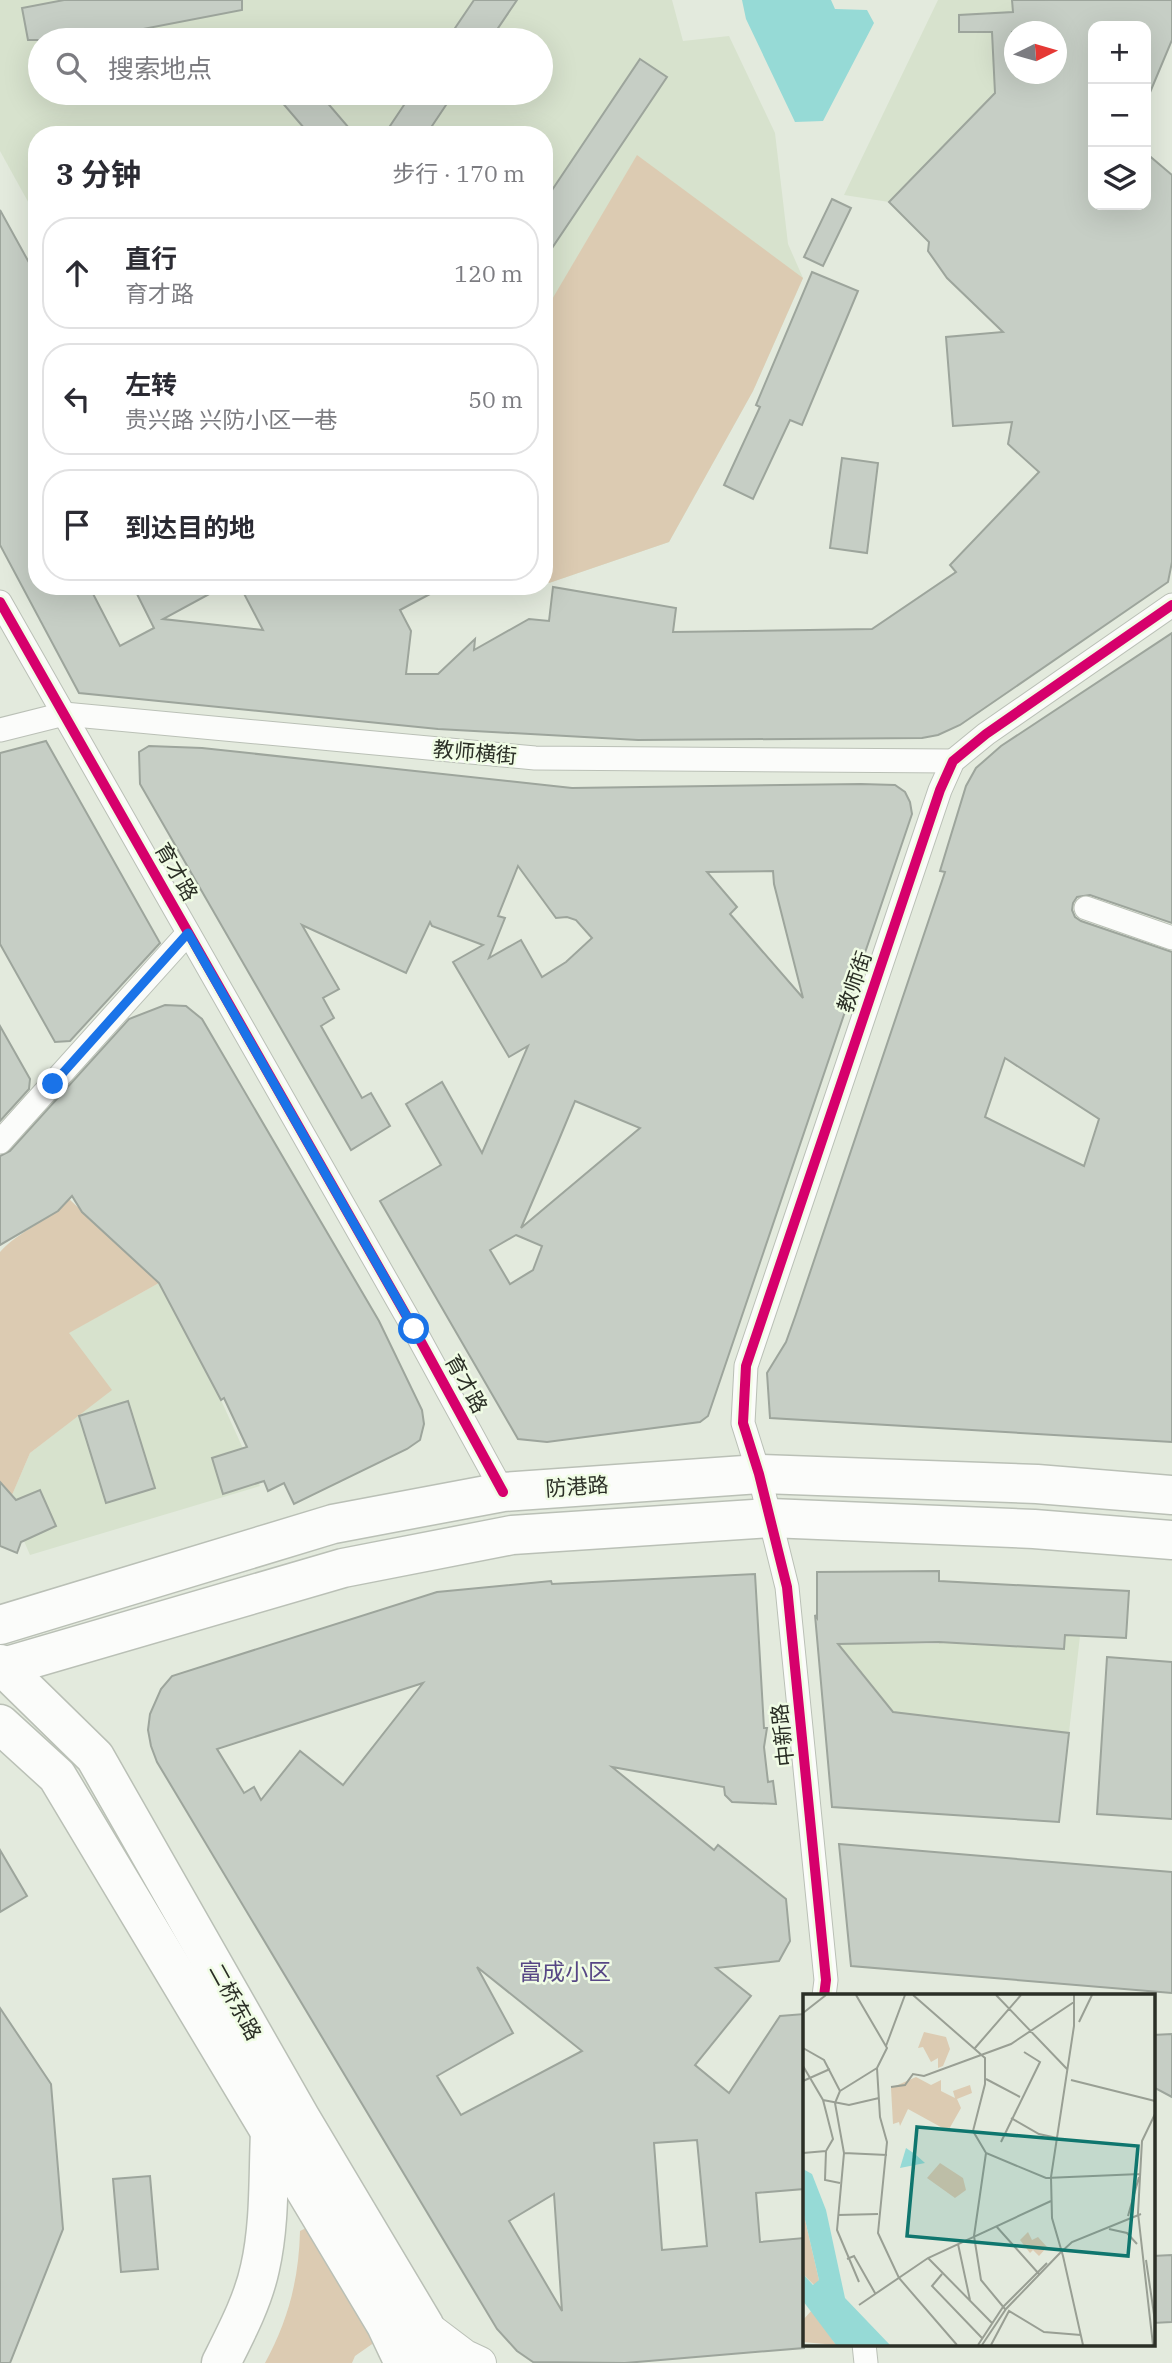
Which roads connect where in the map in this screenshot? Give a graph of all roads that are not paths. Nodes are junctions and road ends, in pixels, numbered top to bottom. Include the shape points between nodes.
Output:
1 (0, 602) edge
2 (1172, 605) edge
3 (64, 714) junction
4 (0, 730) edge
5 (953, 761) junction
6 (1086, 908) dead end
7 (188, 933) junction
8 (1172, 938) edge
9 (0, 1142) edge
10 (759, 1474) junction
11 (503, 1492) junction
12 (1172, 1495) edge
13 (770, 1518) junction
14 (1172, 1540) edge
15 (0, 1625) edge
16 (1, 1667) edge
17 (0, 1724) edge
18 (824, 1994) edge
19 (270, 2133) junction
20 (424, 2325) junction
21 (221, 2363) edge
22 (404, 2363) edge
23 (439, 2363) edge
24 (480, 2363) edge

1 - 3 street, 育才路
2 - 5 street, 教师街
3 - 4 street, 教师横街
3 - 5 street, 教师横街 via 535,758
3 - 7 street, 育才路
5 - 10 street, 教师街 via 746,1366 743,1423
6 - 8 street
7 - 9 street
7 - 11 street, 育才路
10 - 11 highway, 防港路
10 - 12 highway, 防港路 via 1037,1484
10 - 13 street, 中新路
11 - 15 highway, 防港路 via 332,1524
13 - 14 highway, 防港路
13 - 16 highway, 防港路 via 512,1535 343,1568
13 - 18 street, 中新路 via 787,1587
16 - 20 highway, 二桥东路 via 95,1757 300,2118
17 - 19 highway, 二桥东路 via 57,1776
19 - 21 highway via 260,2268 240,2326
19 - 22 highway, 二桥东路
20 - 23 highway, 二桥东路
20 - 24 main road

